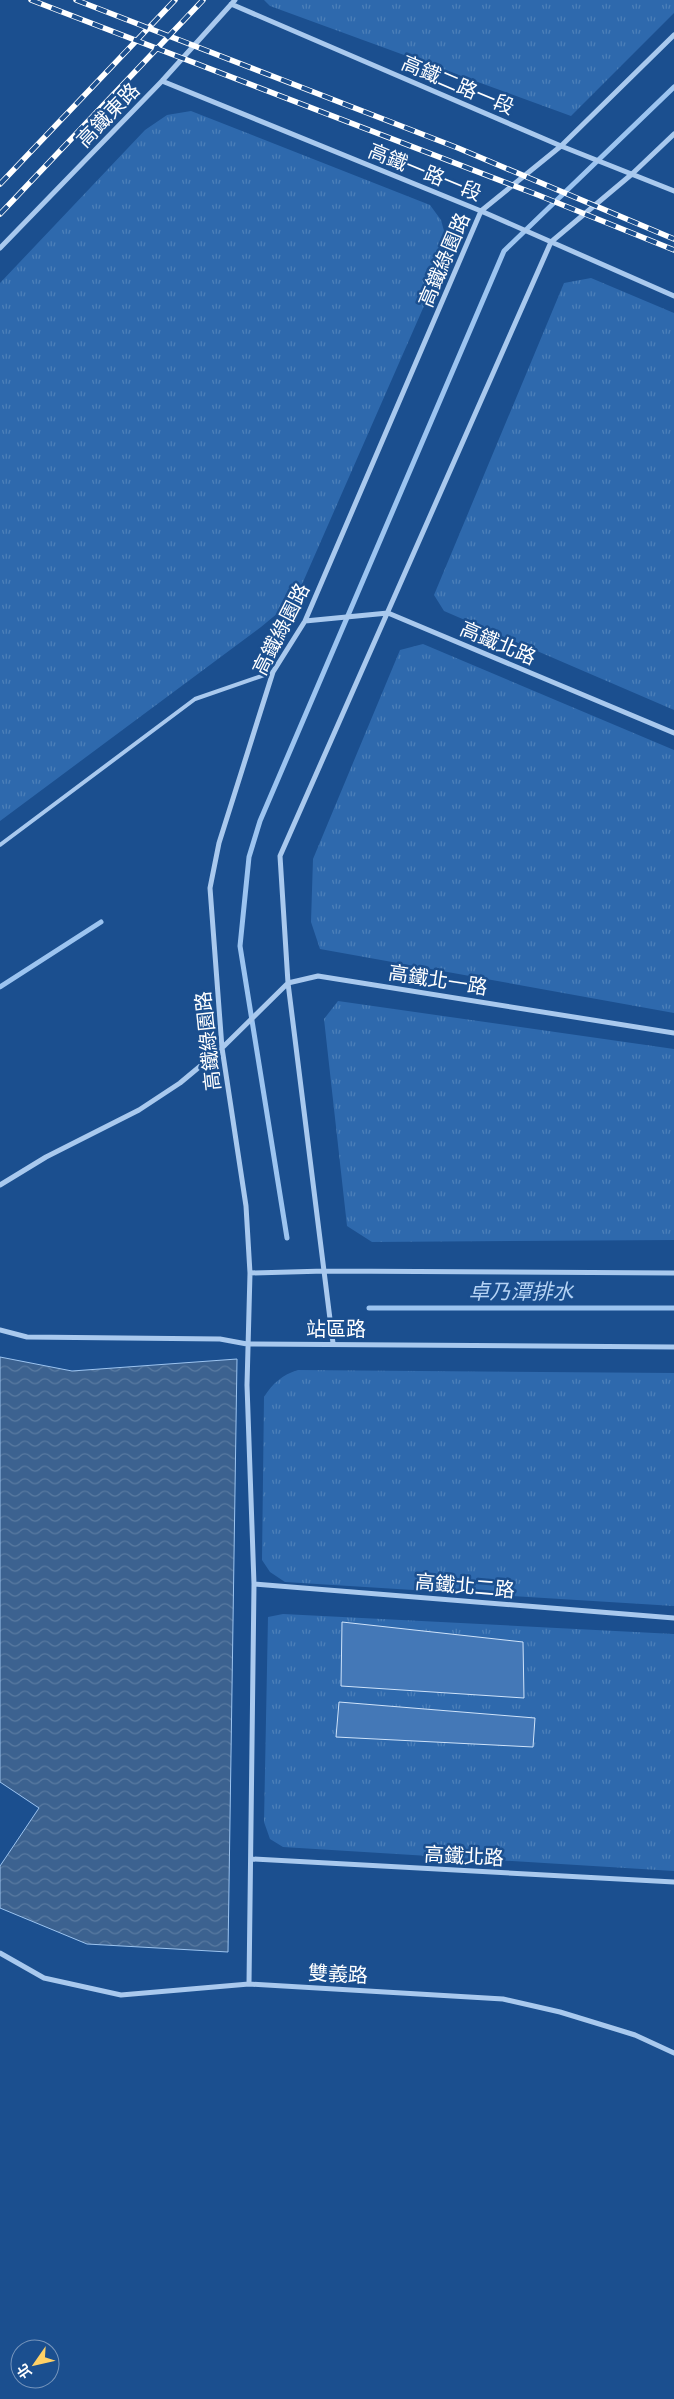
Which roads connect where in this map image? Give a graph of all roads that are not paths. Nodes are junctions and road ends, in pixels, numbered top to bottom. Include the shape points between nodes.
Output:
1 (233, 2) edge
2 (674, 35) edge
3 (162, 81) junction
4 (674, 134) edge
5 (561, 146) junction
6 (632, 174) junction
7 (674, 191) edge
8 (480, 211) junction
9 (551, 242) junction
10 (0, 248) edge
11 (674, 296) edge
12 (388, 613) junction
13 (305, 621) junction
14 (273, 672) junction
15 (674, 733) edge
16 (0, 846) edge
17 (288, 983) junction
18 (674, 1033) edge
19 (222, 1048) junction
20 (0, 1185) edge
21 (325, 1270) junction
22 (250, 1273) junction
23 (674, 1274) edge
24 (0, 1330) edge
25 (333, 1343) junction
26 (247, 1344) junction
27 (674, 1347) edge
28 (254, 1584) junction
29 (674, 1618) edge
30 (252, 1859) junction
31 (674, 1882) edge
32 (0, 1953) edge
33 (249, 1984) junction
34 (674, 2053) edge

1 - 3 street, 高鐵東路
1 - 5 street, 高鐵二路一段
2 - 5 street, 高鐵綠園路
3 - 8 street, 高鐵一路一段
3 - 10 street, 高鐵東路
4 - 6 street
5 - 6 street, 高鐵二路一段
5 - 8 street, 高鐵綠園路
6 - 7 street, 高鐵二路一段
6 - 9 street
8 - 9 street, 高鐵一路一段
8 - 13 street, 高鐵綠園路
9 - 11 street, 高鐵一路一段
9 - 12 street
12 - 13 street, 高鐵北路
12 - 15 street, 高鐵北路
12 - 17 street via 280,856
13 - 14 street, 高鐵綠園路
14 - 16 lane via 195,699
14 - 19 street, 高鐵綠園路 via 218,843 210,888
17 - 18 street, 高鐵北一路 via 318,976
17 - 19 street
17 - 21 street
19 - 20 street via 139,1110
19 - 22 street, 高鐵綠園路 via 246,1206
21 - 22 street
21 - 23 street
21 - 25 street
22 - 26 street, 高鐵綠園路
24 - 26 street, 站區路 via 28,1337 220,1339
25 - 26 street, 站區路
25 - 27 street, 站區路
26 - 28 street, 高鐵綠園路
28 - 29 street, 高鐵北二路
28 - 30 street, 高鐵綠園路
30 - 31 street, 高鐵北路
30 - 33 street, 高鐵綠園路
32 - 33 street, 雙義路 via 44,1978 121,1996
33 - 34 street, 雙義路 via 503,1999 635,2035

